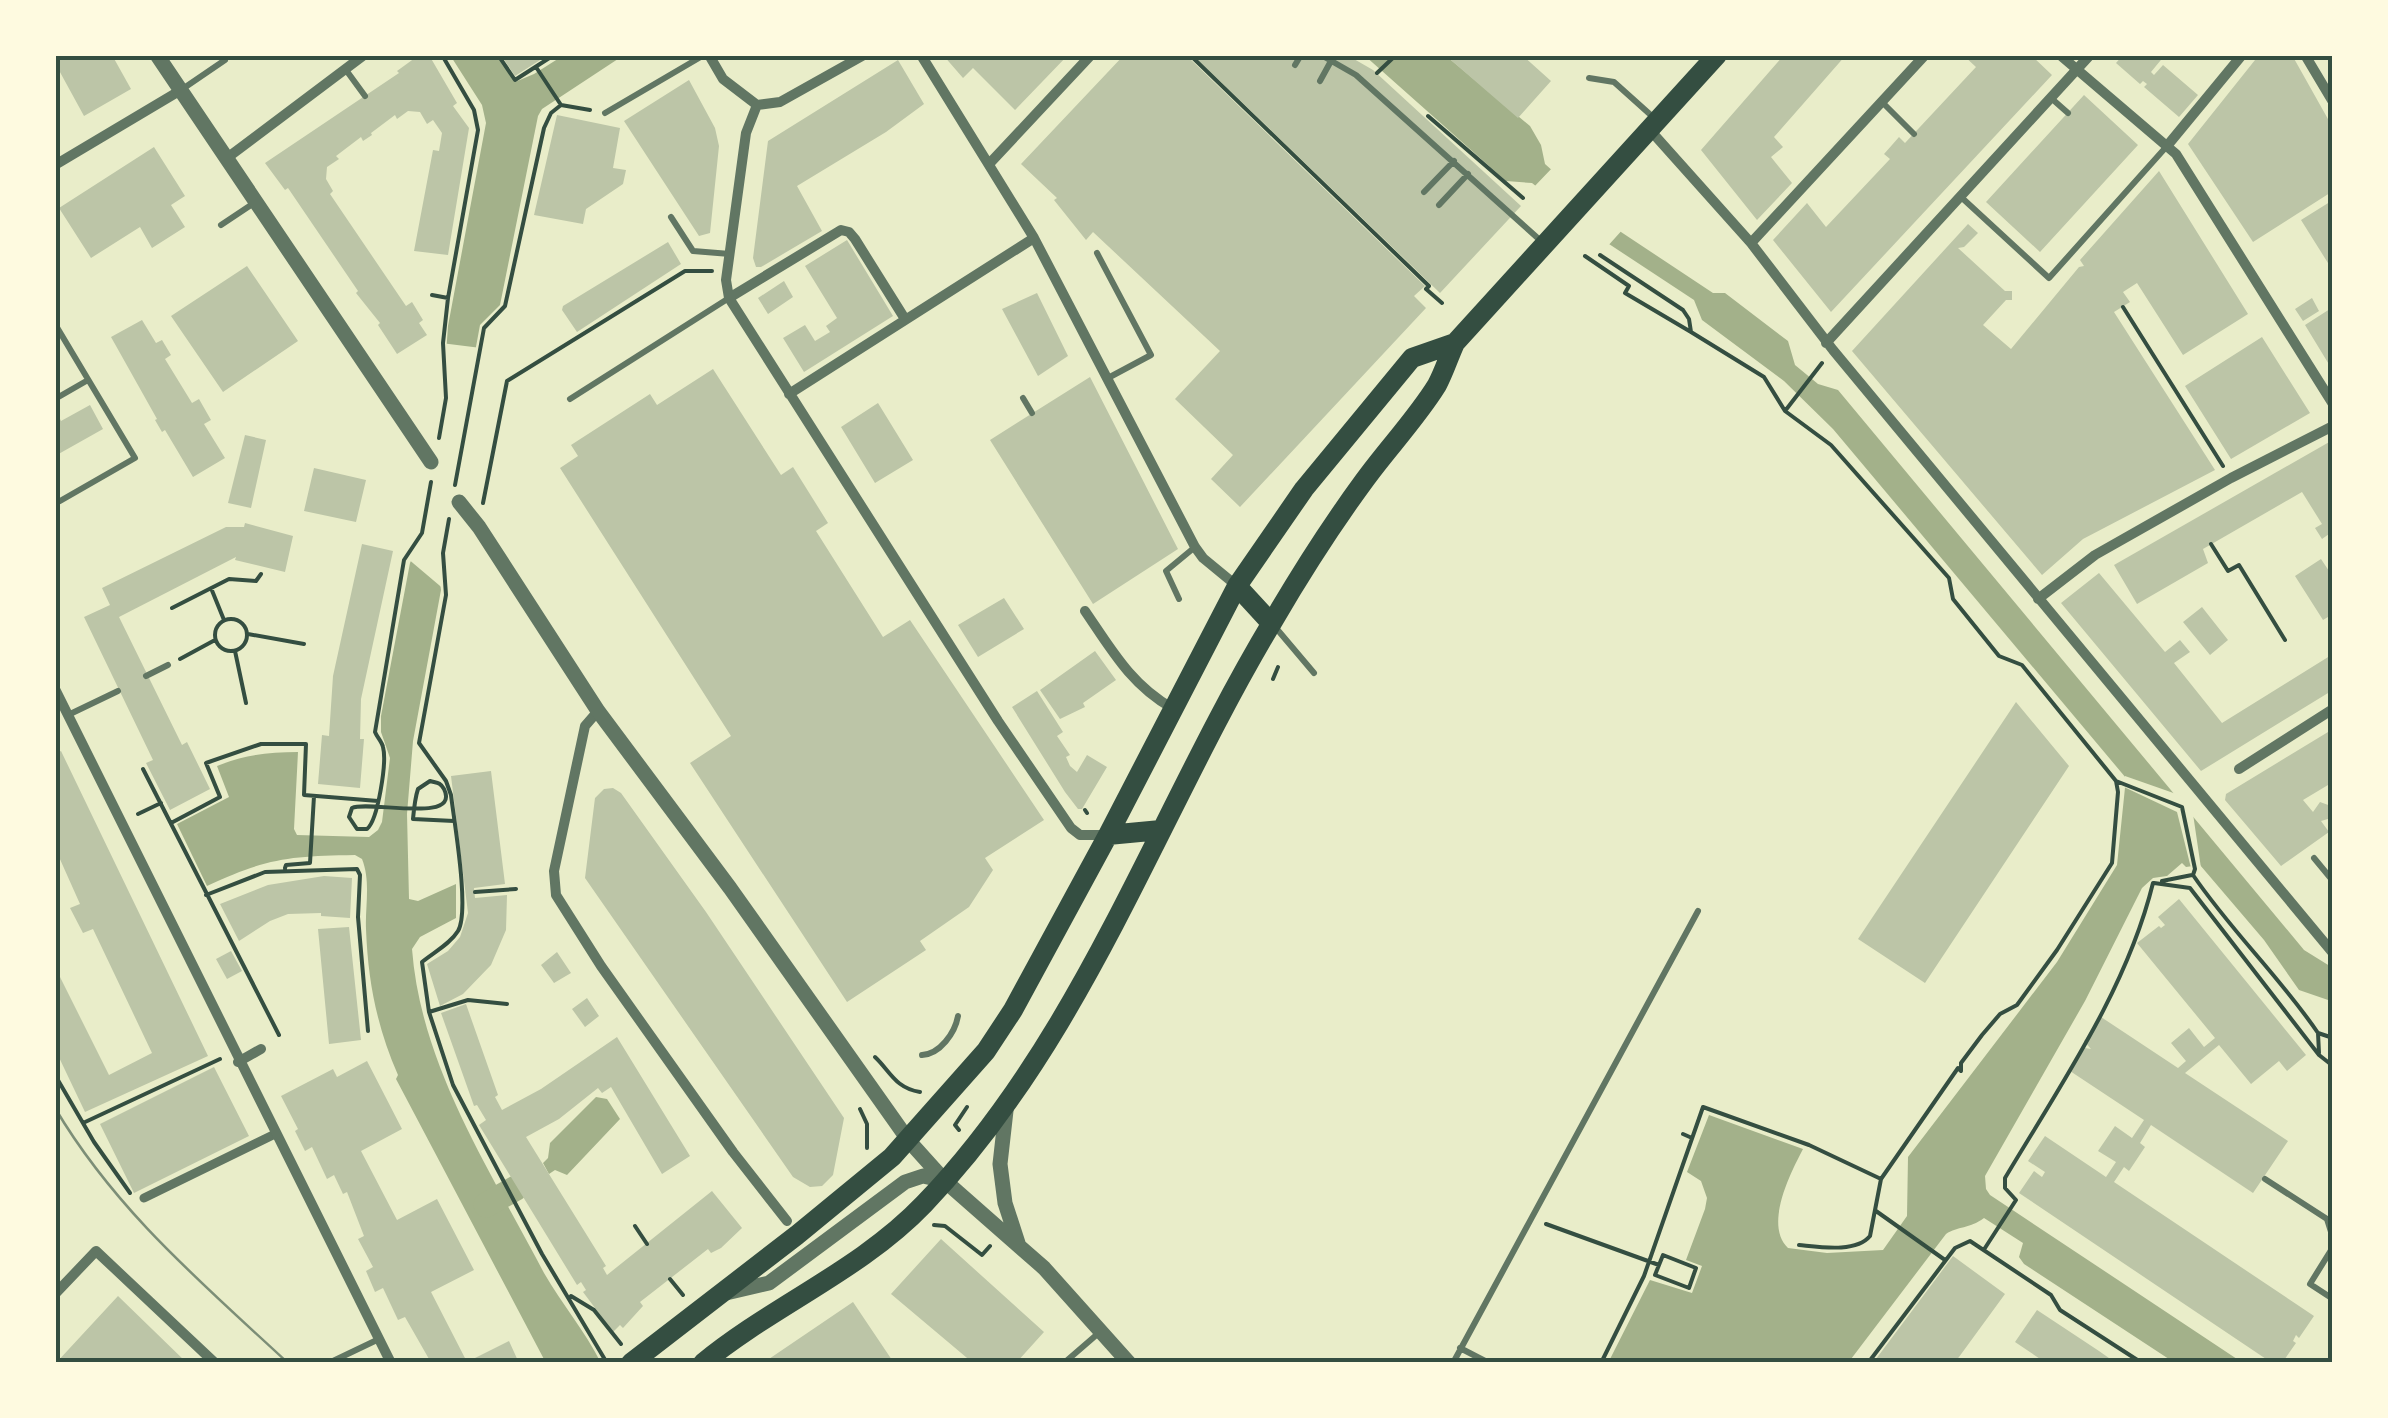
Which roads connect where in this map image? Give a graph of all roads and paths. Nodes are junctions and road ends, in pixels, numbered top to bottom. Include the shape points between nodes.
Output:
1 (157, 55) edge
2 (364, 55) edge
3 (442, 55) edge
4 (498, 55) edge
5 (554, 55) edge
6 (706, 55) edge
7 (864, 55) edge
8 (921, 55) edge
9 (1091, 55) edge
10 (1190, 55) edge
11 (1301, 55) edge
12 (1321, 55) edge
13 (1716, 55) edge
14 (1925, 55) edge
15 (2060, 55) edge
16 (2090, 55) edge
17 (2242, 55) edge
18 (2305, 55) edge
19 (223, 58) edge
20 (1331, 61) junction
21 (1295, 65) dead end
22 (538, 69) junction
23 (346, 70) junction
24 (2077, 70) junction
25 (1589, 78) dead end
26 (1320, 81) dead end
27 (181, 90) junction
28 (365, 96) dead end
29 (2052, 98) junction
30 (1882, 102) junction
31 (2333, 102) edge
32 (561, 105) junction
33 (757, 105) junction
34 (605, 113) joint
35 (2068, 113) dead end
36 (1654, 126) junction
37 (1448, 134) dead end
38 (1914, 134) dead end
39 (2166, 146) junction
40 (227, 158) junction
41 (1454, 161) junction
42 (990, 163) junction
43 (55, 165) edge
44 (1468, 174) junction
45 (1424, 192) dead end
46 (1960, 197) junction
47 (1523, 198) dead end
48 (256, 202) junction
49 (1439, 206) dead end
50 (671, 217) dead end
51 (2003, 222) dead end
52 (221, 224) dead end
53 (1997, 231) junction
54 (1034, 238) junction
55 (1751, 243) junction
56 (1544, 244) junction
57 (1098, 253) dead end
58 (730, 254) junction
59 (1600, 255) dead end
60 (1585, 256) dead end
61 (728, 271) junction
62 (432, 295) dead end
63 (448, 298) junction
64 (729, 298) junction
65 (1442, 303) dead end
66 (2122, 306) dead end
67 (905, 320) junction
68 (55, 324) edge
69 (1691, 332) junction
70 (1826, 342) junction
71 (444, 343) dead end
72 (1455, 343) junction
73 (1819, 366) dead end
74 (2166, 376) junction
75 (1107, 379) junction
76 (88, 380) junction
77 (2158, 381) dead end
78 (790, 394) junction
79 (570, 398) dead end
80 (1023, 398) dead end
81 (55, 399) edge
82 (2333, 404) edge
83 (1785, 411) junction
84 (1032, 413) dead end
85 (2333, 426) edge
86 (430, 462) dead end
87 (2230, 478) junction
88 (60, 500) dead end
89 (454, 505) junction
90 (478, 527) junction
91 (2211, 544) dead end
92 (1195, 546) junction
93 (406, 557) dead end
94 (261, 574) dead end
95 (1237, 586) junction
96 (211, 588) junction
97 (1179, 599) dead end
98 (2038, 599) junction
99 (172, 608) dead end
100 (1086, 611) dead end
101 (224, 620) junction
102 (1271, 623) junction
103 (248, 634) junction
104 (215, 640) junction
105 (2285, 640) dead end
106 (304, 644) dead end
107 (235, 651) junction
108 (168, 665) joint
109 (1278, 667) dead end
110 (1314, 673) dead end
111 (146, 676) dead end
112 (1272, 679) dead end
113 (55, 690) edge
114 (118, 691) dead end
115 (246, 704) dead end
116 (1172, 708) junction
117 (2333, 709) edge
118 (598, 711) junction
119 (68, 715) junction
120 (143, 768) dead end
121 (2239, 769) dead end
122 (2118, 781) junction
123 (314, 796) junction
124 (378, 801) junction
125 (161, 803) junction
126 (137, 815) dead end
127 (454, 820) junction
128 (171, 823) junction
129 (1161, 830) junction
130 (1108, 835) junction
131 (2314, 858) dead end
132 (285, 868) junction
133 (2194, 872) junction
134 (2333, 881) edge
135 (2153, 883) junction
136 (516, 889) dead end
137 (475, 892) dead end
138 (206, 895) junction
139 (1698, 911) dead end
140 (2221, 922) junction
141 (2333, 953) edge
142 (507, 1004) dead end
143 (429, 1012) junction
144 (958, 1016) dead end
145 (368, 1031) dead end
146 (2318, 1033) junction
147 (279, 1035) dead end
148 (2333, 1038) edge
149 (261, 1048) dead end
150 (922, 1055) dead end
151 (2320, 1055) junction
152 (876, 1056) dead end
153 (236, 1057) junction
154 (2333, 1066) edge
155 (55, 1075) edge
156 (932, 1088) dead end
157 (1008, 1098) junction
158 (965, 1104) dead end
159 (858, 1105) dead end
160 (83, 1122) junction
161 (956, 1125) dead end
162 (274, 1134) junction
163 (1683, 1134) dead end
164 (1692, 1138) junction
165 (909, 1142) junction
166 (864, 1155) dead end
167 (1882, 1179) junction
168 (2265, 1179) dead end
169 (945, 1181) junction
170 (144, 1198) joint
171 (1876, 1211) junction
172 (1531, 1218) junction
173 (786, 1221) dead end
174 (634, 1226) dead end
175 (929, 1226) dead end
176 (2333, 1238) edge
177 (647, 1244) dead end
178 (1798, 1245) dead end
179 (1020, 1246) junction
180 (2333, 1247) edge
181 (1984, 1248) junction
182 (982, 1255) dead end
183 (1945, 1260) junction
184 (1649, 1262) junction
185 (1659, 1264) junction
186 (55, 1294) edge
187 (567, 1294) junction
188 (718, 1294) junction
189 (2333, 1298) edge
190 (1101, 1331) junction
191 (379, 1339) junction
192 (1460, 1348) junction
193 (627, 1355) edge
194 (333, 1361) edge
195 (215, 1363) edge
196 (391, 1363) edge
197 (607, 1363) edge
198 (702, 1363) edge
199 (1064, 1363) edge
200 (1129, 1363) edge
201 (1452, 1363) edge
202 (1489, 1363) edge
203 (1601, 1363) edge
204 (1868, 1363) edge
205 (2142, 1363) edge

1 - 27 street
2 - 23 street
3 - 63 path via 474,110 478,130
4 - 22 path via 515,80
5 - 22 path
6 - 33 street via 723,79
6 - 34 lane
7 - 33 street via 780,102
8 - 42 street
9 - 42 street
10 - 65 path
11 - 21 lane
12 - 20 lane
13 - 36 highway
14 - 30 street
15 - 24 street
16 - 24 street
17 - 39 street
18 - 31 street
19 - 27 lane
20 - 26 lane
20 - 41 lane
22 - 32 path
23 - 28 lane
23 - 40 street
24 - 29 street
24 - 39 street
25 - 36 lane via 1614,82
27 - 40 street
27 - 43 street
29 - 35 lane
29 - 46 street
30 - 38 lane
30 - 55 street
32 - 34 path
32 - 89 path via 544,128 506,306 484,328
33 - 58 street via 746,133
36 - 55 street
36 - 56 highway
37 - 47 path
39 - 53 lane via 2049,278
39 - 82 street
40 - 48 street
41 - 44 lane
41 - 45 lane
42 - 54 street
44 - 49 lane
44 - 56 lane
46 - 53 lane
46 - 70 street
48 - 52 lane
48 - 86 street
50 - 58 lane via 693,251
51 - 53 lane
54 - 67 street
54 - 75 street
55 - 70 street
56 - 72 highway
57 - 75 lane via 1151,355
58 - 61 street
59 - 69 path via 1683,310
60 - 69 path via 1629,286 1625,292
61 - 64 street
61 - 90 path via 685,272 507,381
62 - 63 path
63 - 71 path
64 - 67 street via 835,232 849,232
64 - 78 street
64 - 79 lane
66 - 74 path
67 - 78 street
68 - 76 lane
69 - 83 path via 1764,377
70 - 98 street
72 - 95 highway via 1412,358 1315,476
72 - 102 highway via 1437,384
73 - 83 path
74 - 77 path
74 - 87 path
75 - 92 street
76 - 81 lane
76 - 88 lane via 136,458
78 - 130 street via 1072,828 1080,835
80 - 84 lane
83 - 122 path via 1831,445 1948,578 1952,599 1999,656 2022,666
85 - 87 street
87 - 98 street via 2095,555
89 - 90 street
89 - 127 path via 419,742 446,781
90 - 118 street
91 - 105 path via 2228,572 2239,565
92 - 95 street
92 - 97 lane via 1166,572
93 - 124 path via 374,732 384,749
94 - 96 path via 256,582 229,578
95 - 102 highway
95 - 116 highway
96 - 99 path
96 - 101 path
98 - 141 street
100 - 116 street via 1134,681
101 - 103 path via 239,620
101 - 104 path
102 - 110 lane
102 - 129 highway
103 - 106 path
103 - 107 path
104 - 107 path
104 - 108 path
107 - 115 path
108 - 111 lane
109 - 112 path
113 - 119 street
114 - 119 lane
116 - 130 highway
117 - 121 street
118 - 165 street
118 - 173 street via 586,726 554,871 556,895
119 - 153 street
120 - 125 path
122 - 133 path via 2182,806
122 - 167 path via 2115,854 2108,870 2017,1005 2000,1014 1961,1062 1961,1071
123 - 124 path
123 - 128 path via 304,796 306,744 261,744 206,763 220,798
123 - 132 path via 310,863
124 - 127 path via 375,818 367,829 350,822 350,812 361,804 433,810 446,796 435,781 416,793 413,818
125 - 126 path
125 - 128 path
127 - 143 path via 465,893 461,924 422,962
128 - 138 path
129 - 130 highway
129 - 157 highway via 1073,1004
130 - 165 highway via 986,1052
131 - 134 lane
132 - 138 path
132 - 145 path via 353,868 360,875
133 - 135 path
133 - 140 path
135 - 140 path via 2185,885
135 - 181 path via 2142,927 2111,992 2005,1178 2004,1188 2016,1200
136 - 137 path
138 - 147 path
139 - 172 lane
140 - 146 path via 2252,947
140 - 151 path
142 - 143 path via 468,1000
143 - 187 path via 453,1085
144 - 150 lane via 935,1052
146 - 148 path
146 - 151 path
149 - 153 street
151 - 154 path
152 - 156 path via 907,1090
153 - 160 path
153 - 162 street
155 - 160 path
157 - 169 highway
157 - 179 street via 1000,1164
158 - 161 path via 969,1108
159 - 166 path via 868,1135
160 - 170 path via 133,1197
162 - 170 street
162 - 191 street
163 - 164 path
164 - 167 path via 1703,1107
164 - 184 path
165 - 169 street
165 - 188 highway
167 - 171 path
168 - 176 lane via 2327,1219
169 - 179 street
169 - 188 street via 923,1176 905,1182 770,1282
169 - 198 highway via 893,1232
171 - 178 path via 1870,1236 1860,1245
171 - 183 path
172 - 184 path
172 - 192 lane
174 - 177 path
175 - 182 path via 949,1227
179 - 190 street
180 - 189 lane via 2310,1284
181 - 183 path via 1960,1243
181 - 205 path via 2051,1295 2060,1310
183 - 204 path
184 - 185 path
184 - 203 path
185 - 185 path via 1655,1275 1688,1288 1696,1268 1662,1255
186 - 195 street via 96,1251
187 - 193 path via 594,1310
187 - 197 path
188 - 193 highway
190 - 199 lane
190 - 200 street
191 - 194 lane
191 - 196 street
192 - 201 lane
192 - 202 lane

